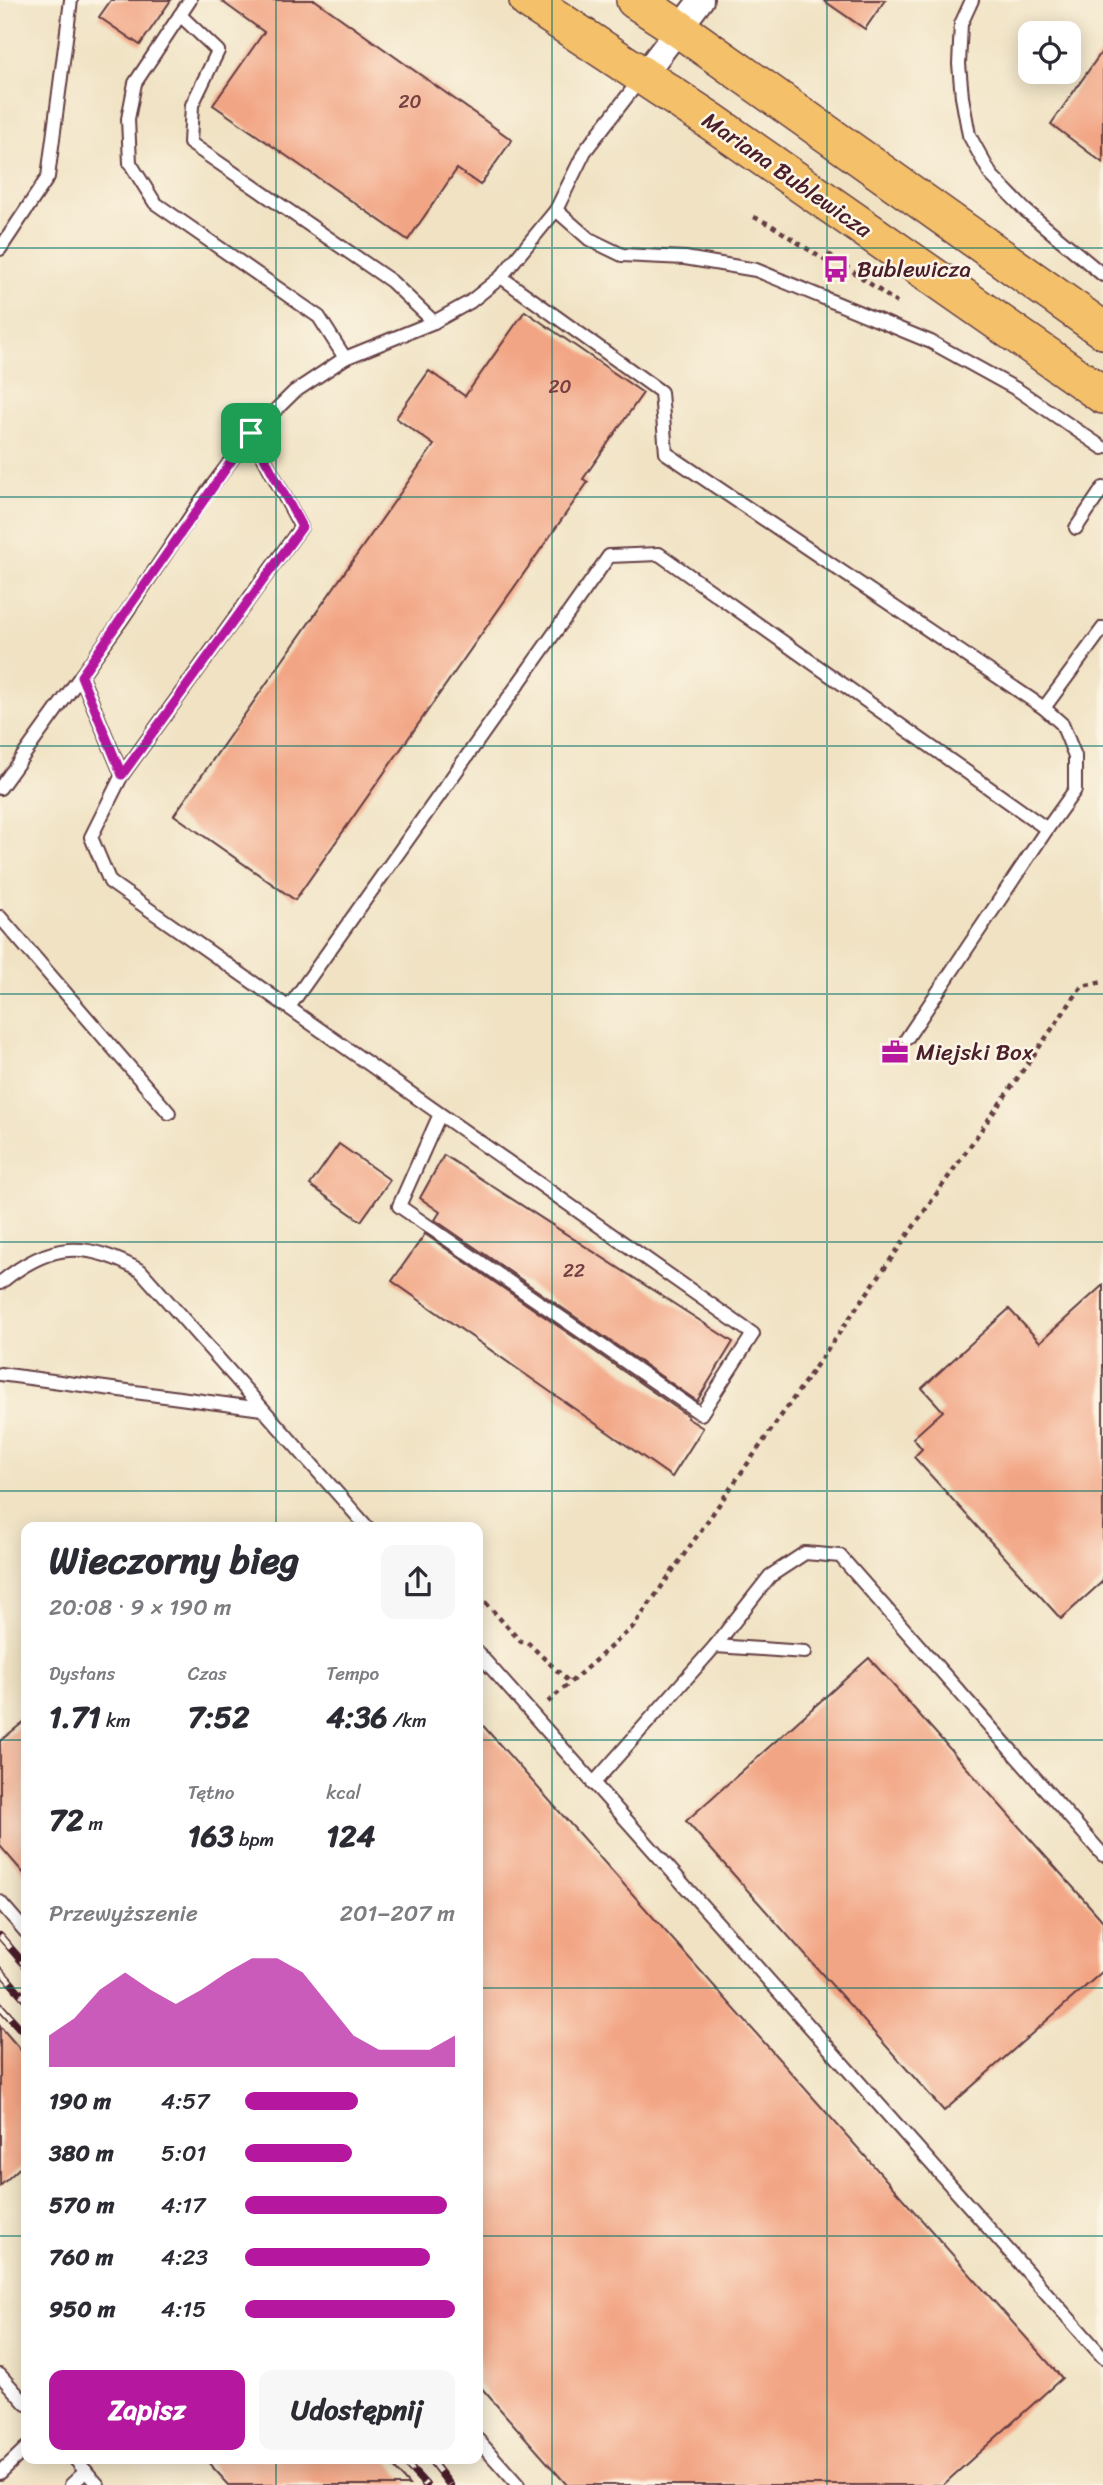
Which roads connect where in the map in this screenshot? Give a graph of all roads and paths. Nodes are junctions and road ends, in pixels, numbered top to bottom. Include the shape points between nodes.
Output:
1 (71, 0) edge
2 (190, 0) edge
3 (527, 0) edge
4 (635, 0) edge
5 (701, 0) edge
6 (972, 0) edge
7 (180, 15) junction
8 (678, 28) junction
9 (642, 77) junction
10 (556, 210) junction
11 (754, 217) dead end
12 (0, 249) edge
13 (1103, 275) edge
14 (500, 277) junction
15 (897, 303) dead end
16 (434, 322) junction
17 (1103, 330) edge
18 (345, 358) junction
19 (1103, 395) edge
20 (251, 433) junction
21 (1103, 448) edge
22 (1103, 488) edge
23 (1076, 528) dead end
24 (1103, 628) edge
25 (81, 676) junction
26 (1044, 708) junction
27 (122, 775) junction
28 (0, 788) edge
29 (1047, 829) junction
30 (0, 917) edge
31 (1103, 982) edge
32 (289, 1007) junction
33 (907, 1038) dead end
34 (169, 1114) dead end
35 (440, 1114) junction
36 (0, 1283) edge
37 (0, 1374) edge
38 (262, 1409) junction
39 (363, 1522) edge
40 (483, 1606) edge
41 (715, 1646) junction
42 (805, 1652) dead end
43 (483, 1659) edge
44 (569, 1682) junction
45 (544, 1705) dead end
46 (593, 1784) junction
47 (1103, 1855) edge
48 (0, 1902) edge
49 (21, 1926) edge
50 (1103, 2357) edge
51 (0, 2375) edge
52 (21, 2398) edge
53 (483, 2446) edge
54 (21, 2453) edge
55 (80, 2464) edge
56 (86, 2471) junction
57 (0, 2473) edge
58 (71, 2485) edge
59 (98, 2485) edge
60 (518, 2485) edge

1 - 12 lane via 48,177
2 - 7 lane
3 - 9 main road, Mariana Bublewicza
4 - 8 main road
5 - 8 street
6 - 13 lane via 961,24 959,64 969,135 991,175
7 - 16 lane via 218,51 192,105 190,143 391,281
7 - 18 lane via 135,83 128,119 130,163 155,203 319,317
8 - 9 street
8 - 17 main road
9 - 10 lane via 585,151
9 - 19 main road, Mariana Bublewicza
10 - 14 lane
10 - 21 lane via 589,239 622,255 685,258 756,270 931,342 1018,390
11 - 15 path via 826,261 830,255
14 - 16 lane via 470,302
14 - 26 lane via 661,392 666,453
16 - 18 lane
18 - 20 lane via 294,392
20 - 25 lane
20 - 27 lane via 302,527
22 - 23 lane
24 - 26 lane
25 - 27 lane
25 - 28 lane
26 - 29 lane via 1062,724 1075,756 1075,790
27 - 32 lane via 91,837 110,882
29 - 32 lane via 659,554 609,556
29 - 33 lane
30 - 34 lane
31 - 44 path via 1082,986 634,1626
32 - 35 lane
35 - 35 lane via 399,1206 701,1414 753,1334
36 - 38 lane via 22,1265 50,1252 85,1250 114,1256 141,1271
37 - 38 lane
38 - 39 lane
40 - 44 path via 486,1603 521,1643 526,1641
41 - 42 lane
41 - 46 lane
41 - 47 lane via 770,1576 805,1553 840,1556
43 - 46 lane
44 - 45 path
46 - 50 lane
48 - 49 lane
51 - 52 lane
53 - 60 lane
54 - 57 lane
55 - 56 lane
56 - 58 lane
56 - 59 lane

